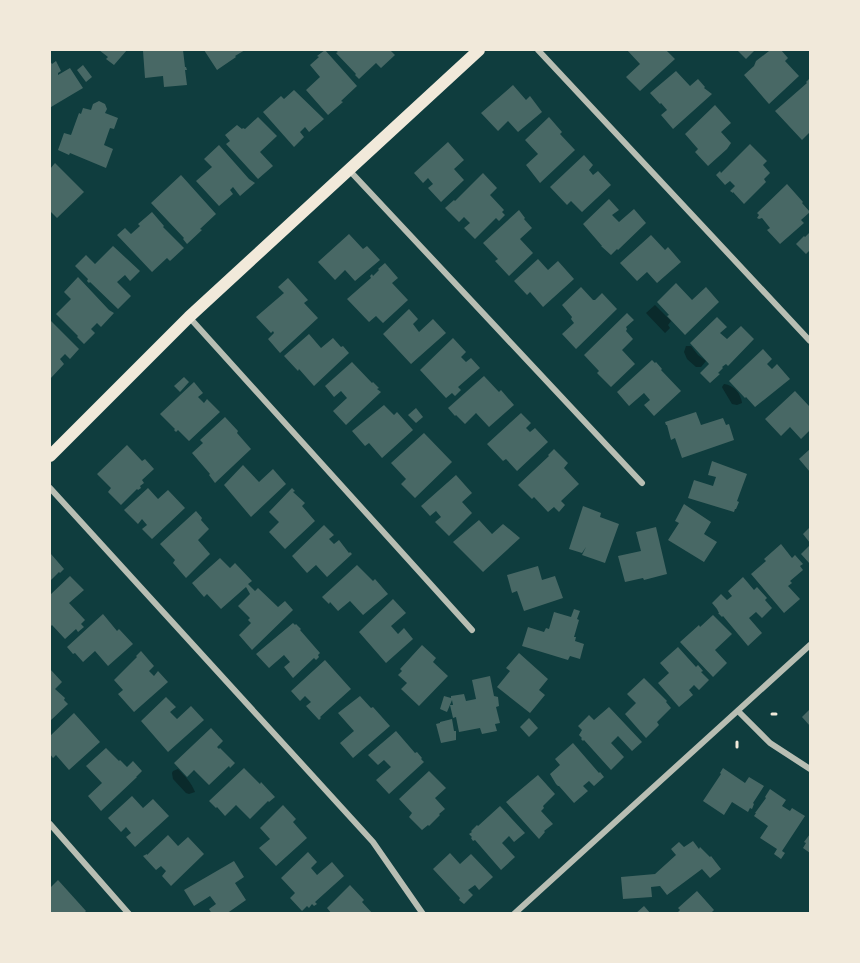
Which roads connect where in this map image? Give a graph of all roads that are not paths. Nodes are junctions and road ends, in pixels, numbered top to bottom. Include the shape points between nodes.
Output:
1 (479, 50) edge
2 (538, 50) edge
3 (349, 170) junction
4 (189, 317) junction
5 (810, 341) edge
6 (50, 456) edge
7 (642, 483) dead end
8 (50, 488) edge
9 (471, 630) dead end
10 (810, 645) edge
11 (738, 711) junction
12 (810, 769) edge
13 (50, 824) edge
14 (129, 914) edge
15 (423, 914) edge
16 (514, 914) edge

1 - 3 main road
2 - 5 street
3 - 4 main road
3 - 7 street
4 - 6 main road
4 - 9 street
8 - 15 street via 373,842
10 - 11 street
11 - 12 street via 770,743
11 - 16 street
13 - 14 street

